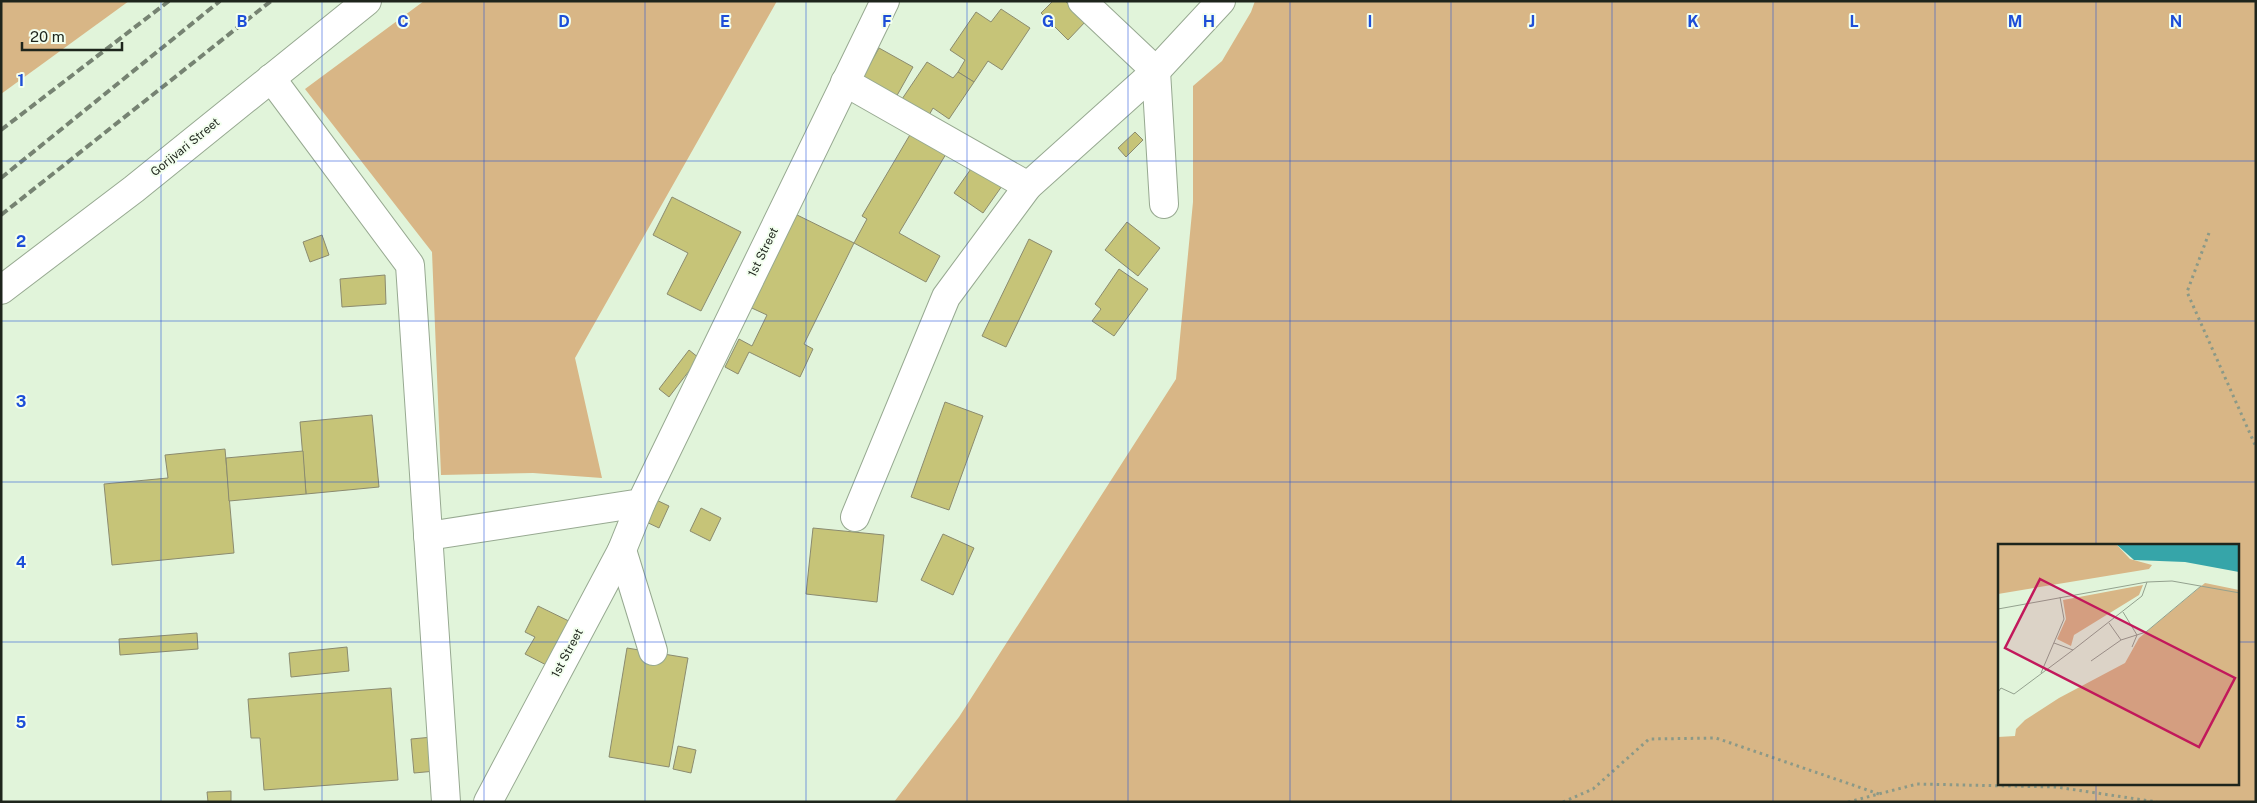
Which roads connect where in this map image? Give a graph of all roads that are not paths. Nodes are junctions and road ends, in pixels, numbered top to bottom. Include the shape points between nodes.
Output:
1 (367, 1) edge
2 (885, 1) edge
3 (1082, 1) edge
4 (1221, 1) edge
5 (1156, 71) junction
6 (272, 78) junction
7 (845, 82) junction
8 (1028, 186) junction
9 (1164, 204) dead end
10 (1, 290) edge
11 (641, 503) junction
12 (855, 517) dead end
13 (428, 536) junction
14 (622, 550) junction
15 (654, 651) dead end
16 (446, 802) edge
17 (488, 802) edge

1 - 6 street, Gorijvari Street
2 - 7 street, 1st Street
3 - 5 street
4 - 5 street
5 - 8 street
5 - 9 street
6 - 10 street, Gorijvari Street
6 - 13 street via 410,265
7 - 8 street
7 - 11 street, 1st Street
8 - 12 street via 946,297
11 - 13 street
11 - 14 street, 1st Street
13 - 16 street
14 - 15 street
14 - 17 street, 1st Street

